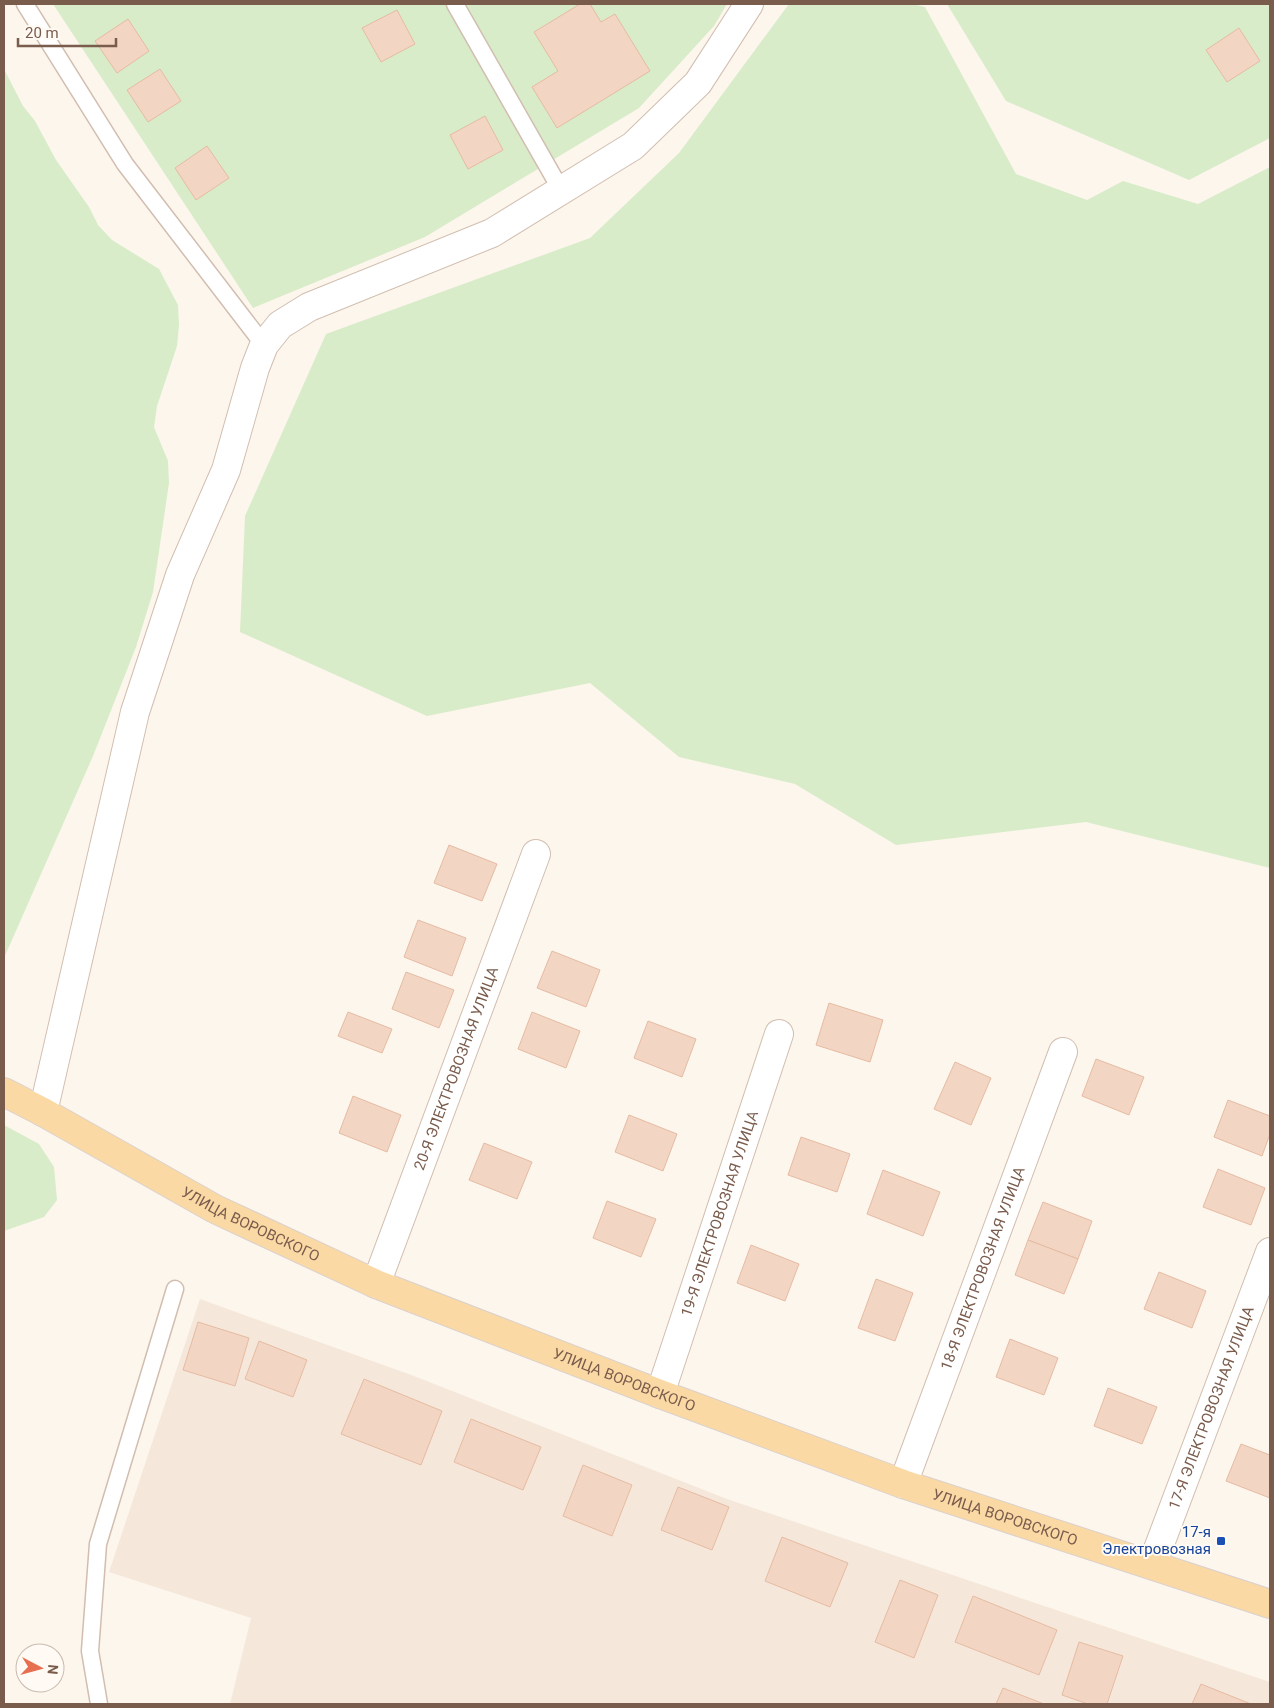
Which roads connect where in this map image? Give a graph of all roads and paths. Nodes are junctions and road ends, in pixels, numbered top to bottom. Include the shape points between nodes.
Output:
1 (25, 4) edge
2 (456, 4) edge
3 (749, 4) edge
4 (561, 190) junction
5 (264, 345) junction
6 (536, 854) dead end
7 (779, 1034) dead end
8 (1063, 1052) dead end
9 (4, 1092) edge
10 (43, 1112) junction
11 (1270, 1252) edge
12 (376, 1284) junction
13 (175, 1289) dead end
14 (660, 1394) junction
15 (903, 1484) junction
16 (1152, 1565) junction
17 (1270, 1604) edge
18 (99, 1704) edge

1 - 5 lane via 125,164
2 - 4 lane
3 - 4 street via 698,83 633,146
4 - 5 street via 492,233 309,307 280,324
5 - 10 street via 226,470 180,575 135,712
6 - 12 street, 20-Я ЭЛЕКТРОВОЗНАЯ УЛИЦА
7 - 14 street, 19-Я ЭЛЕКТРОВОЗНАЯ УЛИЦА
8 - 15 street, 18-Я ЭЛЕКТРОВОЗНАЯ УЛИЦА
9 - 10 main road, УЛИЦА ВОРОВСКОГО
10 - 12 main road, УЛИЦА ВОРОВСКОГО via 215,1209
11 - 16 street, 17-Я ЭЛЕКТРОВОЗНАЯ УЛИЦА
12 - 14 main road, УЛИЦА ВОРОВСКОГО
13 - 18 lane via 98,1544 90,1651
14 - 15 main road, УЛИЦА ВОРОВСКОГО
15 - 16 main road, УЛИЦА ВОРОВСКОГО
16 - 17 main road, УЛИЦА ВОРОВСКОГО

